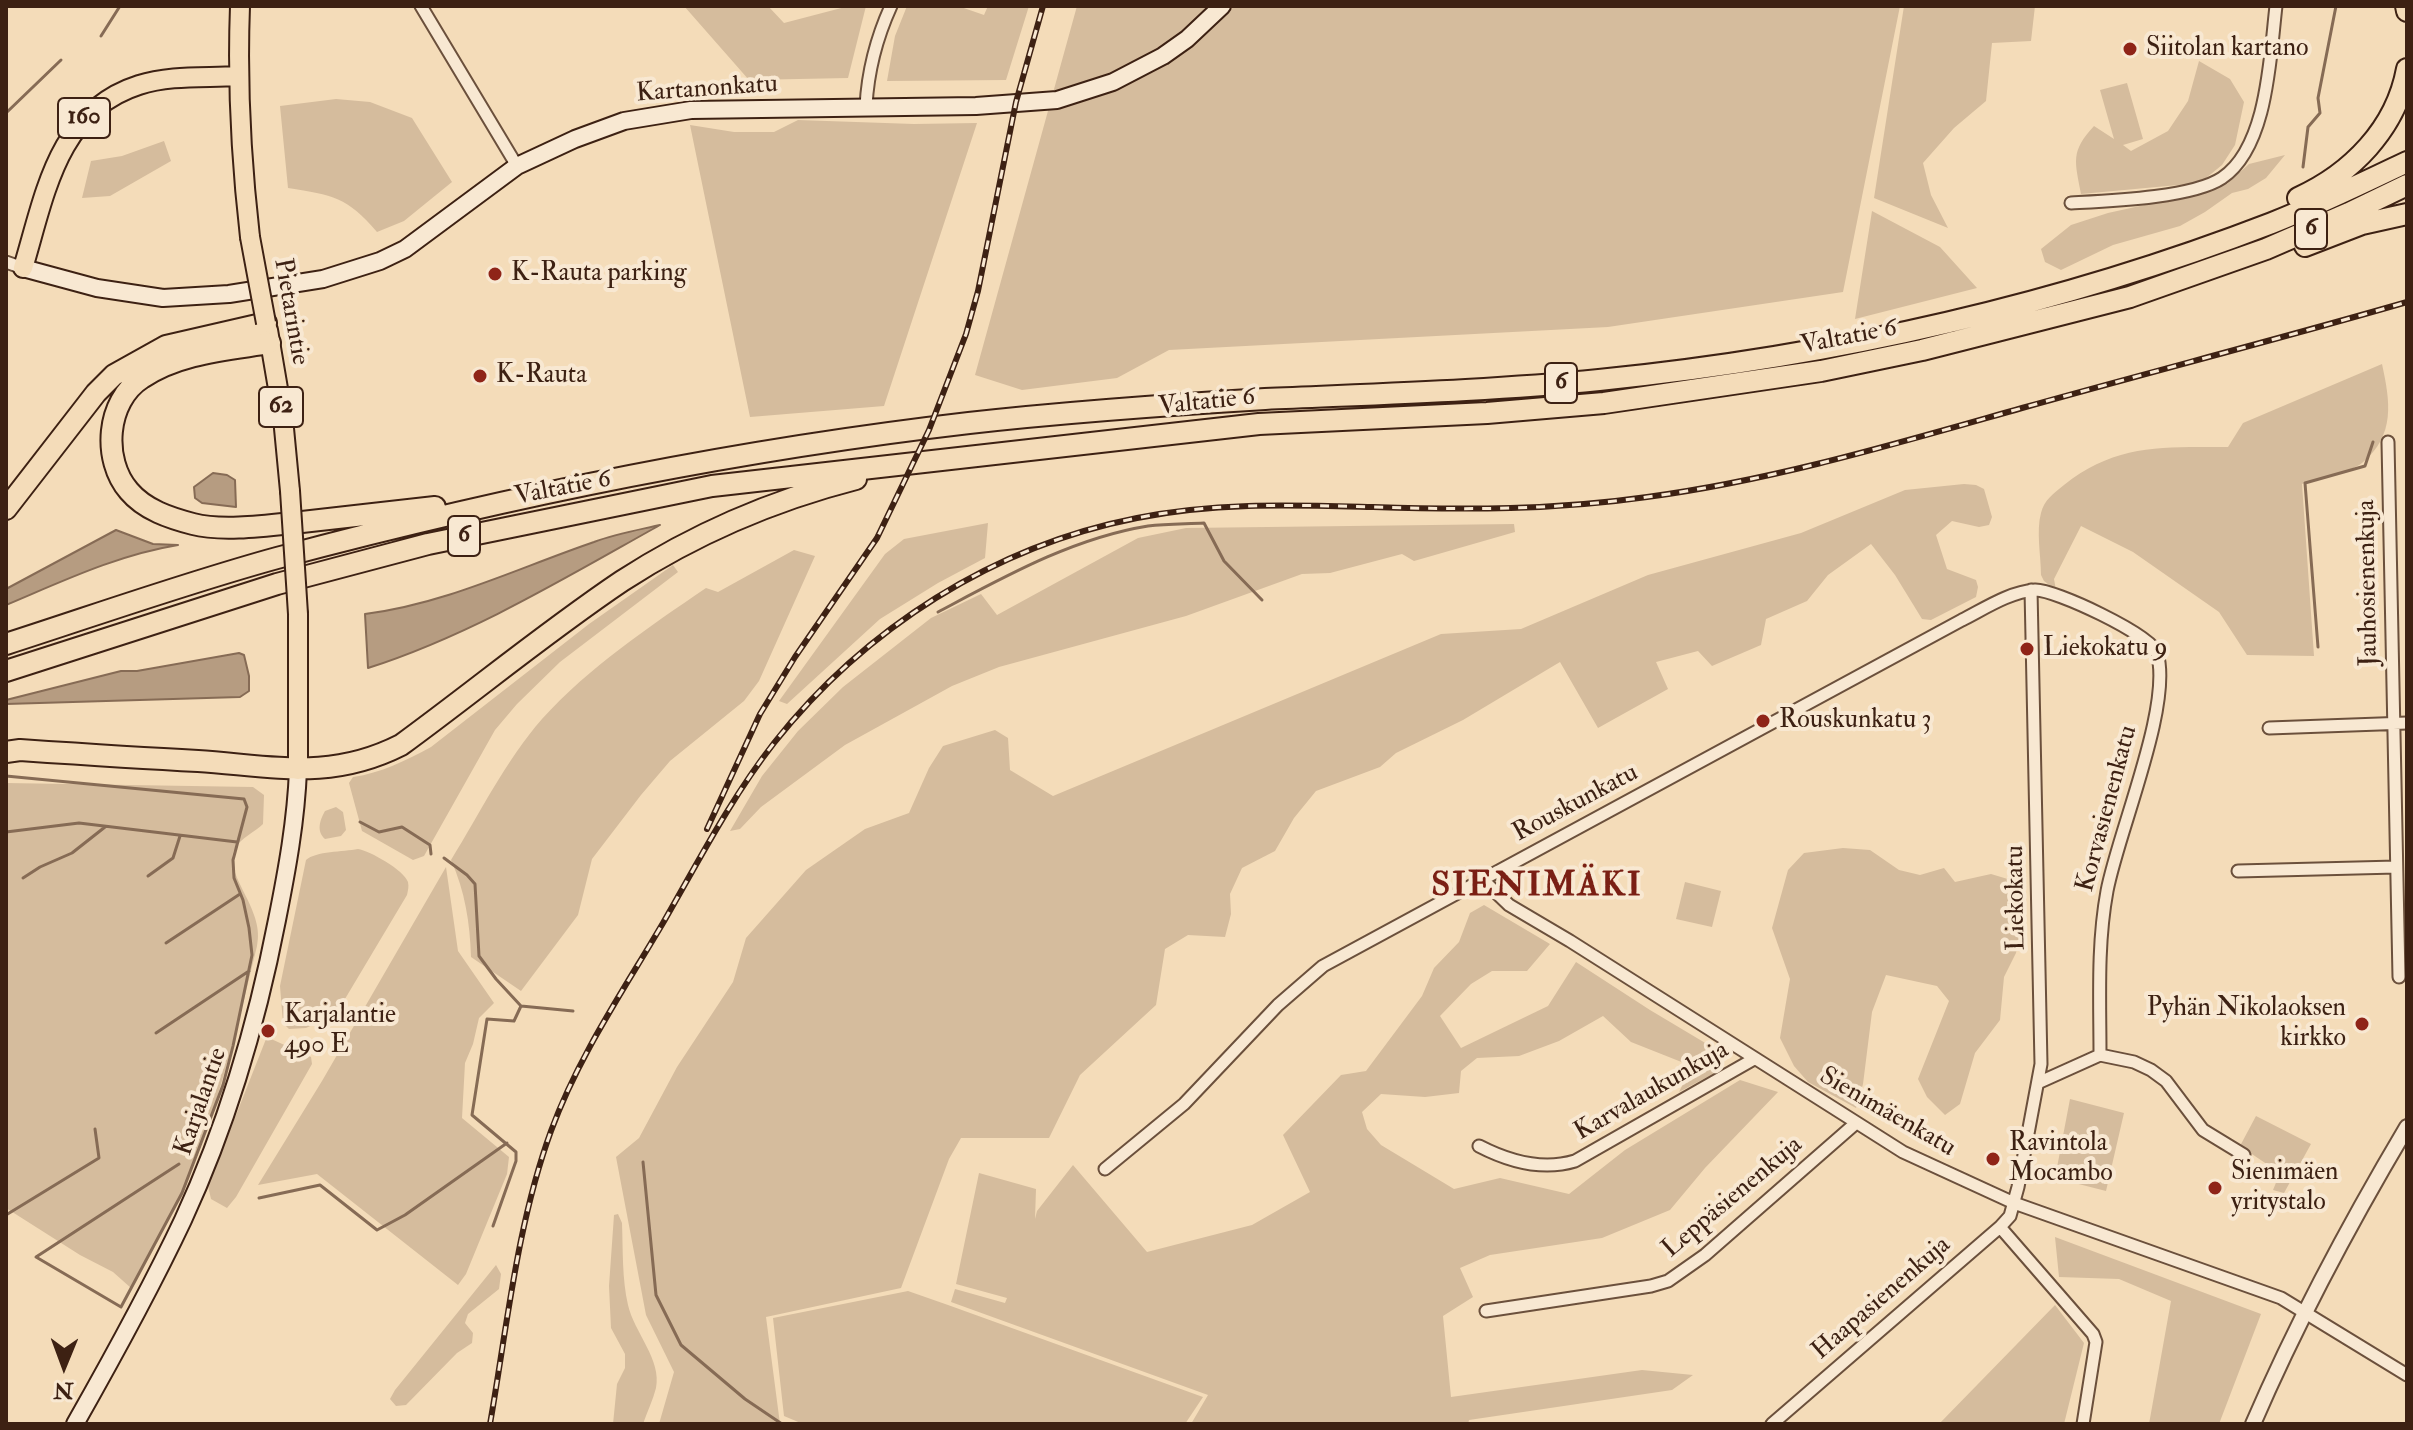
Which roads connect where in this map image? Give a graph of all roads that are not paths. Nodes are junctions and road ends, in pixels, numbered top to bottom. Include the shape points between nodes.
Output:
1 (240, 6) edge
2 (421, 6) edge
3 (891, 6) edge
4 (1222, 6) edge
5 (2276, 6) edge
6 (2407, 69) edge
7 (237, 76) junction
8 (866, 106) junction
9 (2407, 162) edge
10 (517, 166) junction
11 (2407, 185) edge
12 (2071, 203) dead end
13 (2407, 214) edge
14 (14, 265) edge
15 (2212, 268) junction
16 (2074, 290) junction
17 (268, 333) junction
18 (2388, 442) dead end
19 (936, 460) junction
20 (514, 498) junction
21 (6, 509) edge
22 (2031, 590) junction
23 (6, 644) edge
24 (6, 671) edge
25 (2401, 723) edge
26 (2269, 728) dead end
27 (6, 752) edge
28 (298, 770) junction
29 (2396, 867) junction
30 (2238, 871) dead end
31 (1483, 880) junction
32 (2399, 977) dead end
33 (2100, 1055) junction
34 (1754, 1059) junction
35 (2040, 1082) junction
36 (1856, 1123) junction
37 (2407, 1127) edge
38 (1479, 1146) dead end
39 (2244, 1155) dead end
40 (1105, 1169) dead end
41 (2014, 1203) junction
42 (2000, 1227) junction
43 (1486, 1311) dead end
44 (2304, 1314) junction
45 (2407, 1375) edge
46 (75, 1424) edge
47 (1772, 1424) edge
48 (2083, 1424) edge
49 (2253, 1424) edge

1 - 7 main road, Pietarintie / 62
2 - 10 street
3 - 8 street via 870,63
4 - 8 main road, Kartanonkatu / 160 via 1163,56 1113,82 1057,100
5 - 12 street via 2258,121 2249,145 2222,178 2175,193
6 - 16 highway via 2397,104 2382,130 2342,173 2241,225
7 - 14 main road, 160 via 141,84 89,112 60,155
7 - 17 main road, Pietarintie / 62, bridge via 250,237
8 - 10 main road, Kartanonkatu / 160 via 658,114 575,139
9 - 16 highway, Valtatie 6 / 6 via 2277,221
10 - 14 main road, Kartanonkatu / 160 via 405,249 323,279 163,298 97,288
11 - 15 highway, Valtatie 6 / 6
13 - 15 highway via 2362,224 2264,261
15 - 19 highway, Valtatie 6 / 6 via 2024,325 1821,371 1718,388 1487,413 1259,424
16 - 20 highway, Valtatie 6 / 6 via 1832,347 1718,365 1500,388 1167,405 982,422 717,459
17 - 20 highway via 168,365 140,378 126,393 110,434 115,466 129,491 157,513 197,526 253,527
17 - 21 highway via 166,346 114,375
17 - 28 main road, Pietarintie / 62, bridge via 290,491 298,614
18 - 25 street, Jauhosienenkuja
19 - 24 highway, Valtatie 6 / 6 via 712,486 428,544 277,584
19 - 28 highway via 779,503 694,540 563,622 401,745 375,758
20 - 23 highway, Valtatie 6 / 6 via 273,559
22 - 31 street, Rouskunkatu via 1962,620
22 - 33 street, Korvasienenkatu via 2044,590 2109,619 2152,643 2157,652 2155,714 2102,922
22 - 35 street, Liekokatu
25 - 26 street
25 - 29 street, Jauhosienenkuja
27 - 28 highway
28 - 46 main road, Karjalantie via 291,851 276,928 232,1096 183,1221
29 - 30 street
29 - 32 street, Jauhosienenkuja
31 - 34 street, Sienimäenkatu via 1509,905
31 - 40 street, Rouskunkatu via 1323,966 1278,1005 1184,1104
33 - 35 street
33 - 39 street via 2151,1070 2166,1081 2203,1130
34 - 36 street, Sienimäenkatu
34 - 38 street, Karvalaukunkuja via 1563,1165 1531,1164
35 - 41 street, Liekokatu
36 - 41 street, Sienimäenkatu via 1913,1158
36 - 43 street, Leppäsienenkuja via 1668,1281
37 - 44 street
41 - 42 street, Haapasienenkuja
41 - 44 street, Sienimäenkatu via 2281,1298
42 - 47 street, Haapasienenkuja
42 - 48 street via 2093,1334
44 - 45 street, Sienimäenkatu
44 - 49 street

